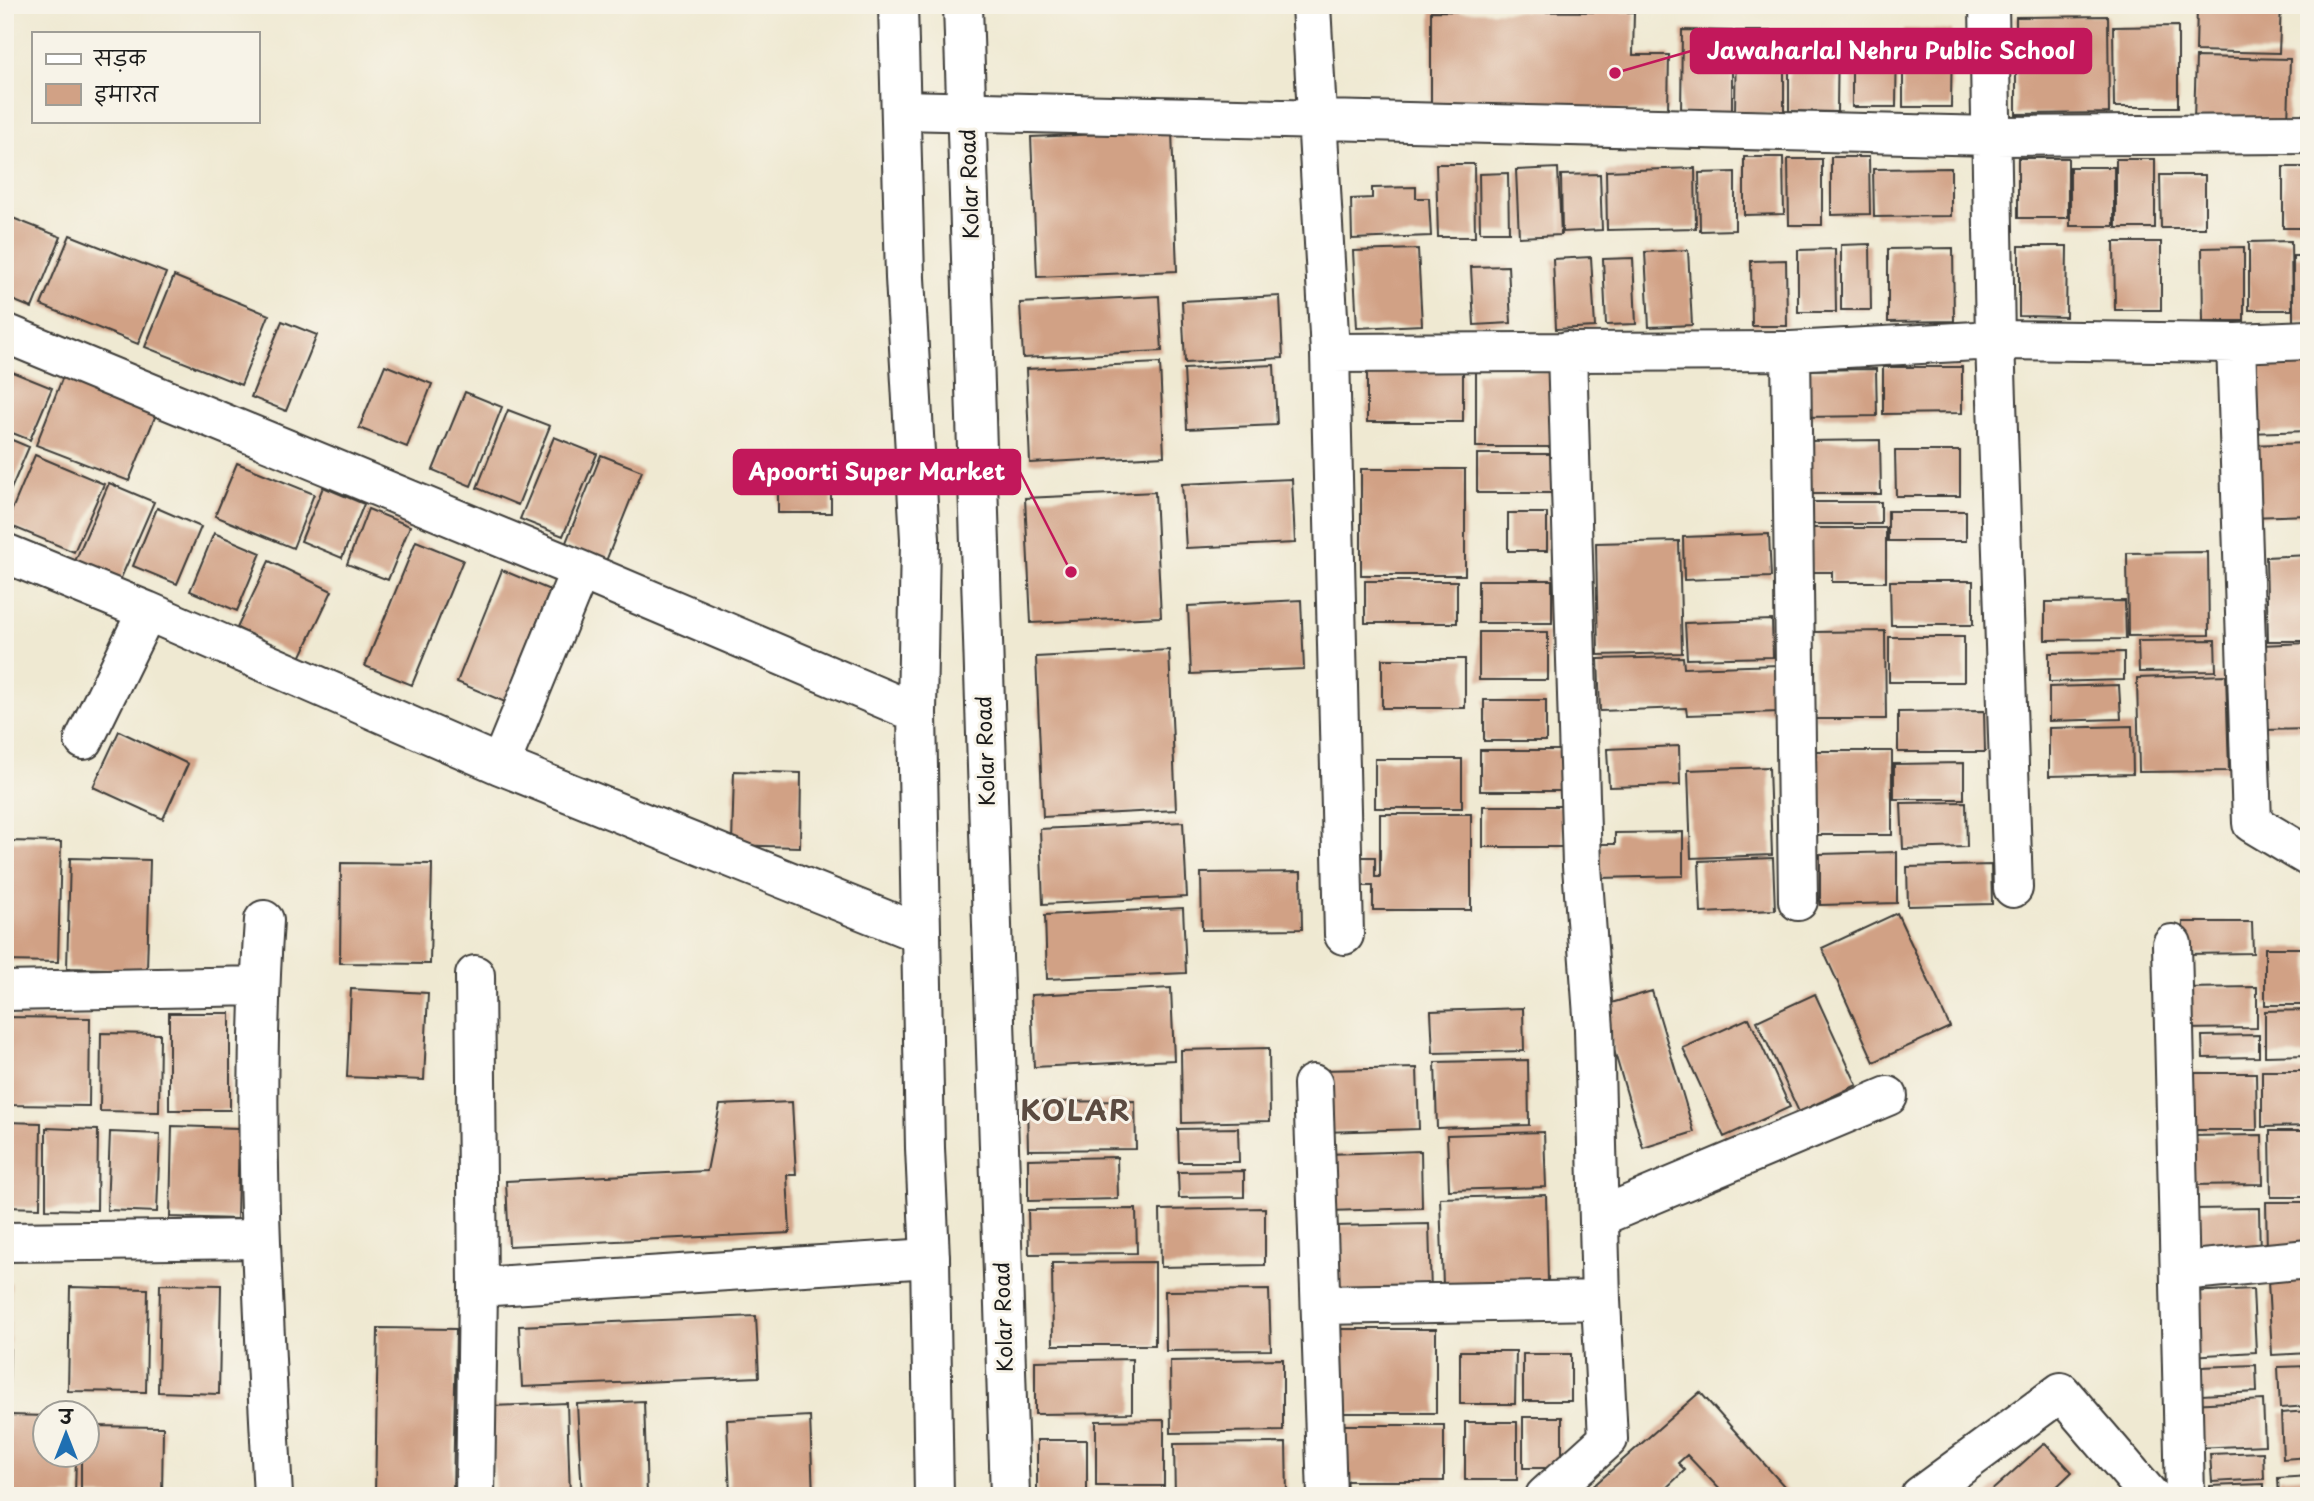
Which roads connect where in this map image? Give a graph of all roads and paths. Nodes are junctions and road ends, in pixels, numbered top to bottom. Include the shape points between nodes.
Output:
1 (898, 5) edge
2 (963, 5) edge
3 (1311, 5) edge
4 (1989, 5) edge
5 (901, 110) junction
6 (968, 112) junction
7 (1317, 121) junction
8 (2309, 134) edge
9 (1993, 136) junction
10 (5, 333) edge
11 (1995, 340) junction
12 (2309, 340) edge
13 (2236, 343) junction
14 (1567, 351) junction
15 (1791, 351) junction
16 (1330, 353) junction
17 (5, 553) edge
18 (580, 570) junction
19 (147, 611) junction
20 (917, 713) junction
21 (84, 740) dead end
22 (500, 765) junction
23 (2309, 857) edge
24 (2012, 888) dead end
25 (1798, 901) dead end
26 (264, 920) dead end
27 (921, 934) junction
28 (1344, 935) dead end
29 (2172, 944) dead end
30 (475, 975) dead end
31 (260, 986) junction
32 (5, 991) edge
33 (1313, 1084) dead end
34 (1888, 1096) dead end
35 (1599, 1217) junction
36 (260, 1239) junction
37 (5, 1242) edge
38 (930, 1258) junction
39 (2309, 1259) edge
40 (2181, 1271) junction
41 (478, 1287) junction
42 (1601, 1300) junction
43 (1321, 1305) junction
44 (273, 1496) edge
45 (475, 1496) edge
46 (934, 1496) edge
47 (1010, 1496) edge
48 (1327, 1496) edge
49 (1545, 1496) edge
50 (1920, 1496) edge
51 (2150, 1496) edge
52 (2185, 1496) edge

1 - 5 street
2 - 6 street, Kolar Road
3 - 7 street
4 - 9 street
5 - 6 street
5 - 20 street via 919,539
6 - 7 street
6 - 47 street, Kolar Road
7 - 9 street
7 - 16 street
8 - 9 street
9 - 11 street
10 - 18 street
11 - 13 street
11 - 15 street
11 - 24 street
12 - 13 street
13 - 23 street via 2252,823
14 - 15 street
14 - 16 street
14 - 35 street via 1582,866 1594,1030
15 - 25 street
16 - 28 street
17 - 19 street
18 - 20 street
18 - 22 street
19 - 21 street
19 - 22 street
20 - 27 street
22 - 27 street
26 - 31 street
27 - 38 street
29 - 40 street
30 - 41 street
31 - 32 street
31 - 36 street
33 - 43 street
34 - 35 street
35 - 42 street
36 - 37 street
36 - 44 street
38 - 41 street
38 - 46 street
39 - 40 street
40 - 52 street
41 - 45 street
42 - 43 street
42 - 49 street via 1608,1439
43 - 48 street
50 - 51 street via 2061,1392

